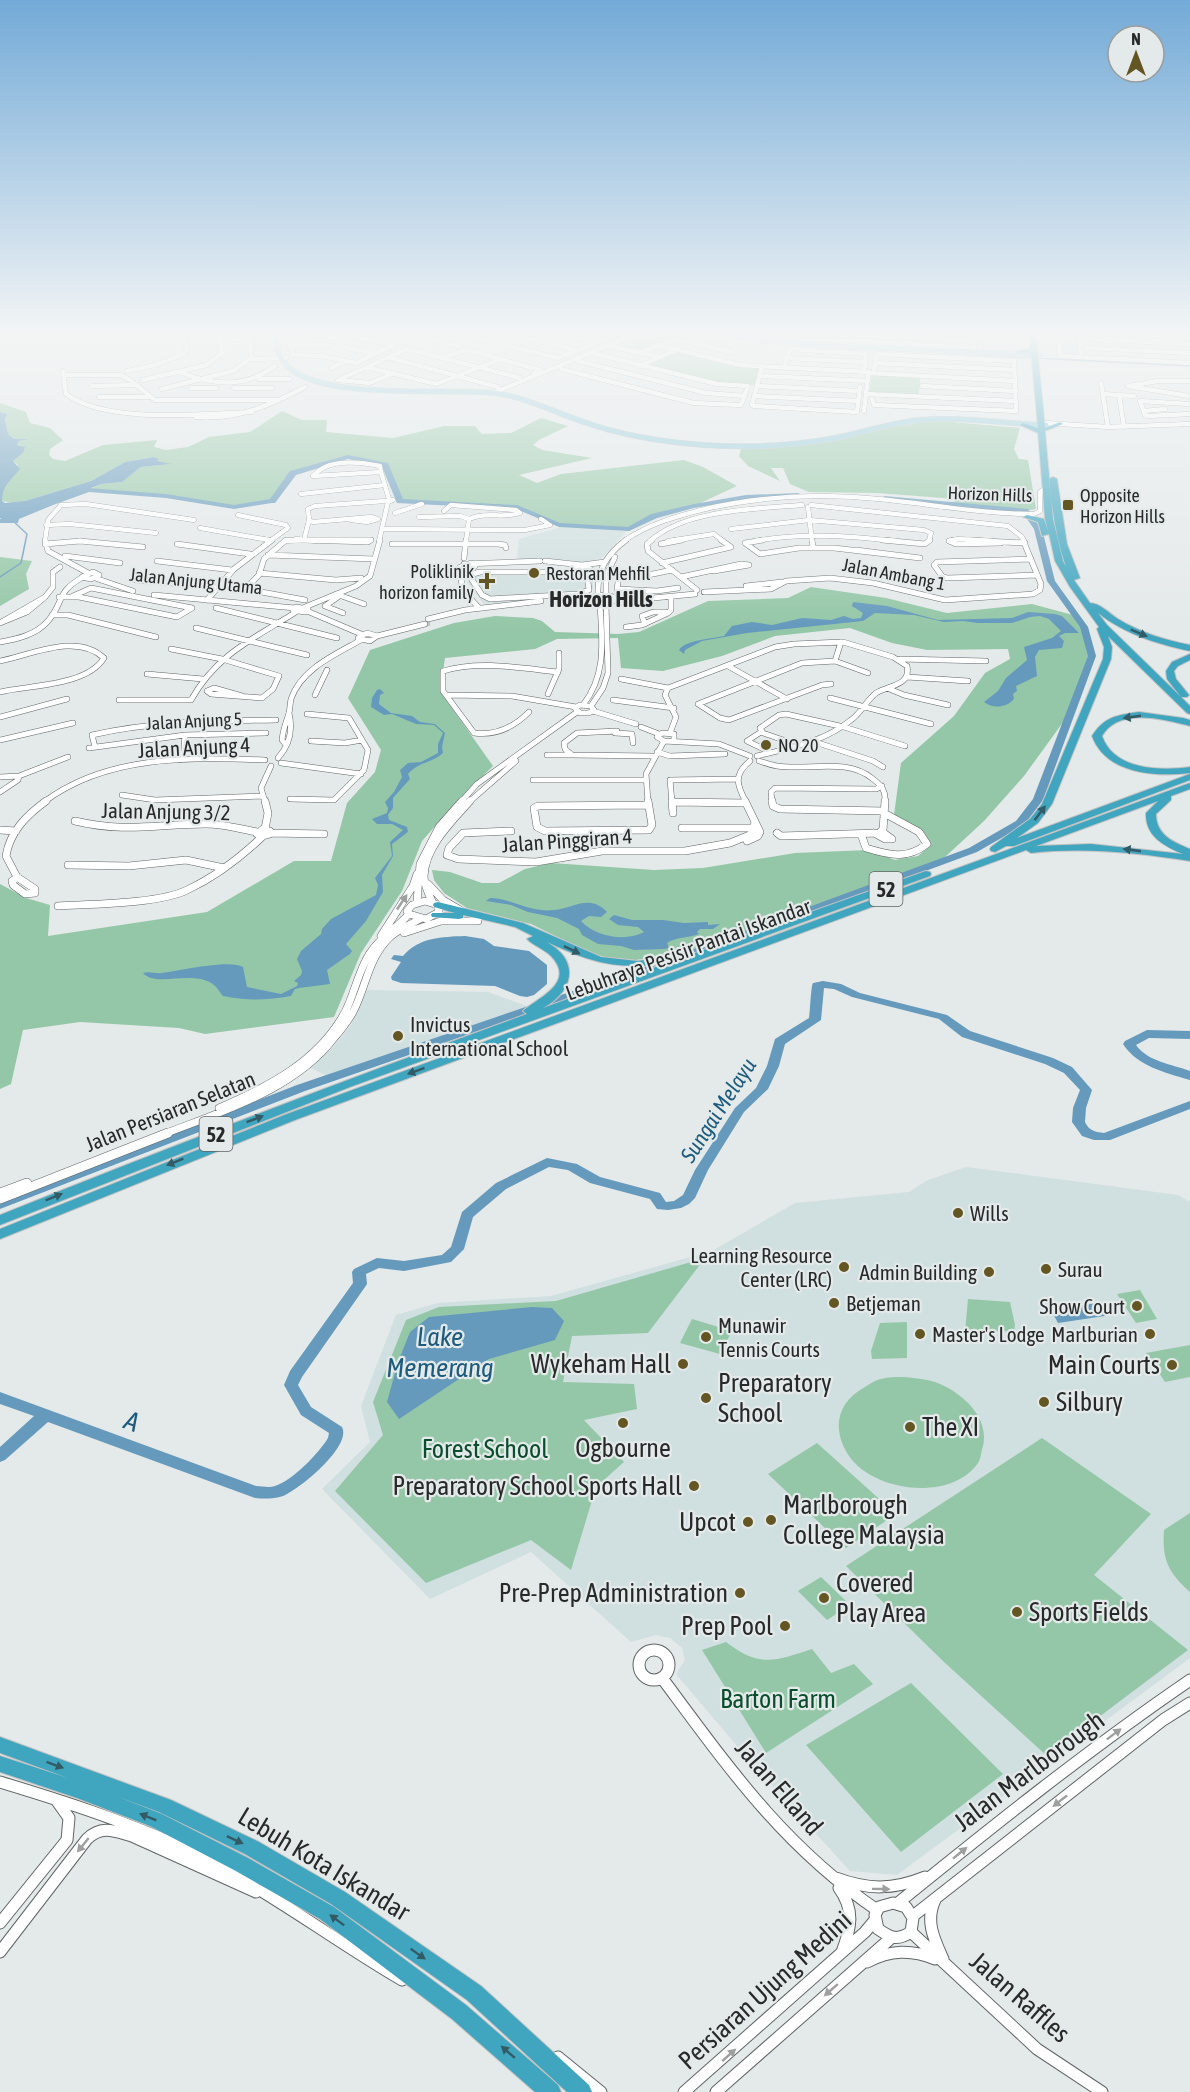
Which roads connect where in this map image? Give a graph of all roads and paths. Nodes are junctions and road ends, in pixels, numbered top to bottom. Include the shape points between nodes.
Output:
1 (618, 433) edge
2 (635, 433) edge
3 (839, 433) edge
4 (851, 433) edge
5 (1045, 433) edge
6 (1046, 433) edge
7 (381, 472) junction
8 (385, 485) junction
9 (1046, 487) junction
10 (301, 494) dead end
11 (393, 501) junction
12 (422, 504) dead end
13 (413, 505) junction
14 (807, 506) junction
15 (395, 513) dead end
16 (238, 514) dead end
17 (443, 514) junction
18 (478, 514) dead end
19 (419, 517) dead end
20 (1027, 517) junction
21 (469, 519) junction
22 (541, 519) dead end
23 (1048, 519) junction
24 (1059, 519) junction
25 (194, 520) dead end
26 (309, 520) junction
27 (351, 520) dead end
28 (809, 520) junction
29 (46, 525) junction
30 (200, 528) dead end
31 (731, 529) dead end
32 (381, 530) junction
33 (467, 530) junction
34 (156, 533) dead end
35 (810, 534) junction
36 (305, 536) dead end
37 (695, 537) junction
38 (269, 540) junction
39 (341, 540) dead end
40 (1001, 543) junction
41 (1025, 543) junction
42 (45, 544) junction
43 (177, 544) dead end
44 (392, 544) dead end
45 (465, 544) junction
46 (143, 547) dead end
47 (813, 547) junction
48 (506, 548) dead end
49 (856, 550) junction
50 (1055, 550) junction
51 (250, 554) junction
52 (268, 555) junction
53 (64, 556) dead end
54 (83, 558) junction
55 (1031, 559) junction
56 (374, 560) junction
57 (156, 561) dead end
58 (605, 562) junction
59 (120, 563) dead end
60 (662, 563) junction
61 (71, 564) junction
62 (463, 564) junction
63 (552, 564) junction
64 (60, 567) dead end
65 (525, 569) junction
66 (232, 570) junction
67 (672, 570) junction
68 (714, 571) junction
69 (259, 573) junction
70 (86, 575) junction
71 (1037, 575) junction
72 (598, 576) junction
73 (681, 577) junction
74 (361, 578) dead end
75 (136, 580) dead end
76 (216, 587) junction
77 (678, 588) dead end
78 (696, 592) junction
79 (338, 595) junction
80 (482, 595) junction
81 (598, 595) junction
82 (606, 595) junction
83 (73, 596) junction
84 (470, 596) junction
85 (58, 597) junction
86 (646, 598) dead end
87 (653, 598) dead end
88 (671, 598) junction
89 (591, 599) junction
90 (614, 599) junction
91 (207, 600) junction
92 (364, 604) dead end
93 (603, 604) junction
94 (306, 606) junction
95 (1091, 607) junction
96 (216, 608) dead end
97 (479, 608) junction
98 (296, 610) junction
99 (343, 613) dead end
100 (52, 615) junction
101 (279, 622) junction
102 (0, 623) edge
103 (626, 627) dead end
104 (196, 628) dead end
105 (361, 637) junction
106 (156, 638) dead end
107 (337, 638) dead end
108 (250, 640) junction
109 (0, 642) edge
110 (841, 642) junction
111 (1190, 648) edge
112 (171, 650) dead end
113 (559, 653) dead end
114 (308, 655) dead end
115 (1190, 657) edge
116 (222, 659) junction
117 (900, 659) junction
118 (0, 661) edge
119 (836, 661) junction
120 (986, 661) dead end
121 (728, 666) junction
122 (327, 670) dead end
123 (558, 672) junction
124 (868, 673) dead end
125 (147, 674) dead end
126 (907, 677) junction
127 (203, 679) junction
128 (621, 679) dead end
129 (302, 680) junction
130 (968, 681) dead end
131 (322, 682) junction
132 (756, 682) junction
133 (831, 684) dead end
134 (668, 688) junction
135 (887, 688) junction
136 (0, 693) edge
137 (548, 693) dead end
138 (315, 695) dead end
139 (447, 695) junction
140 (242, 696) junction
141 (830, 698) dead end
142 (1187, 698) edge
143 (67, 699) dead end
144 (787, 699) junction
145 (119, 700) dead end
146 (613, 700) dead end
147 (583, 705) junction
148 (948, 705) dead end
149 (863, 707) junction
150 (592, 708) junction
151 (674, 708) junction
152 (578, 711) junction
153 (1190, 711) edge
154 (529, 712) dead end
155 (307, 714) dead end
156 (0, 717) edge
157 (276, 720) dead end
158 (73, 723) dead end
159 (1190, 723) edge
160 (931, 724) dead end
161 (844, 727) junction
162 (761, 732) junction
163 (266, 733) dead end
164 (659, 734) junction
165 (185, 735) junction
166 (672, 736) junction
167 (2, 738) edge
168 (362, 740) junction
169 (311, 741) dead end
170 (664, 741) junction
171 (789, 742) dead end
172 (815, 742) junction
173 (633, 743) dead end
174 (905, 746) dead end
175 (770, 752) junction
176 (655, 754) junction
177 (725, 754) dead end
178 (547, 755) dead end
179 (572, 756) junction
180 (68, 757) dead end
181 (754, 759) junction
182 (183, 760) junction
183 (279, 760) junction
184 (268, 763) junction
185 (884, 768) dead end
186 (1190, 770) edge
187 (361, 774) junction
188 (19, 776) junction
189 (0, 777) edge
190 (1190, 777) edge
191 (737, 778) junction
192 (532, 780) dead end
193 (644, 780) junction
194 (882, 786) junction
195 (1190, 786) edge
196 (0, 792) edge
197 (1174, 792) junction
198 (122, 795) dead end
199 (262, 796) junction
200 (290, 799) dead end
201 (673, 802) junction
202 (745, 803) junction
203 (647, 805) junction
204 (884, 812) junction
205 (673, 813) dead end
206 (75, 821) dead end
207 (755, 825) junction
208 (682, 828) dead end
209 (0, 830) edge
210 (16, 831) junction
211 (511, 831) dead end
212 (882, 831) junction
213 (264, 832) junction
214 (874, 833) junction
215 (324, 834) dead end
216 (861, 834) junction
217 (816, 835) dead end
218 (999, 852) junction
219 (1190, 853) edge
220 (1190, 858) edge
221 (420, 864) junction
222 (68, 865) dead end
223 (224, 868) junction
224 (17, 877) dead end
225 (424, 878) junction
226 (417, 902) junction
227 (58, 906) dead end
228 (436, 908) junction
229 (469, 913) junction
230 (409, 914) junction
231 (420, 919) junction
232 (478, 921) junction
233 (384, 939) junction
234 (698, 957) junction
235 (502, 1027) junction
236 (0, 1193) edge
237 (0, 1199) edge
238 (0, 1220) edge
239 (0, 1234) edge
240 (662, 1678) dead end
241 (1190, 1680) edge
242 (1190, 1702) edge
243 (0, 1745) edge
244 (0, 1764) edge
245 (0, 1782) edge
246 (54, 1798) junction
247 (933, 1874) junction
248 (829, 1875) junction
249 (938, 1895) junction
250 (898, 1903) junction
251 (287, 1905) junction
252 (876, 1915) junction
253 (913, 1916) junction
254 (0, 1923) edge
255 (911, 1932) junction
256 (891, 1938) junction
257 (0, 1952) edge
258 (841, 1954) junction
259 (945, 1963) junction
260 (856, 1968) junction
261 (459, 2012) junction
262 (525, 2038) junction
263 (551, 2092) edge
264 (582, 2092) edge
265 (601, 2092) edge
266 (684, 2092) edge
267 (716, 2092) edge
268 (1102, 2092) edge

1 - 4 main road via 703,445 757,446 816,441
2 - 3 main road via 702,443 756,444
5 - 9 highway
6 - 24 highway
7 - 7 street via 370,472 313,476 318,470 353,460 380,466
7 - 8 street
8 - 10 street
8 - 11 street
9 - 23 highway
9 - 58 street, Horizon Hills via 1040,492 1040,511 1034,513 842,496 795,496 719,504 642,530 622,543
11 - 13 street
11 - 26 street via 312,507 308,509
11 - 32 street
12 - 13 street
13 - 15 street
14 - 28 street
14 - 41 street via 1002,525 1019,532
14 - 60 street via 711,515 675,525 647,544 648,551
16 - 38 street via 288,527
17 - 18 street
17 - 19 street
17 - 21 street
17 - 21 street via 451,505 520,513
20 - 23 street, Horizon Hills
20 - 50 highway via 1044,524 1046,539
20 - 82 street, Horizon Hills via 841,499 795,498 722,506 659,525 627,544 611,563
21 - 33 street
22 - 33 street via 550,525 525,530
23 - 24 street, Horizon Hills
23 - 50 highway
24 - 95 highway via 1073,573
25 - 29 street via 76,504 56,510
26 - 27 street
26 - 36 street
28 - 31 street
28 - 35 street
28 - 35 street via 931,533 924,544
29 - 34 street
29 - 42 street
30 - 38 street
32 - 33 street
32 - 56 street
33 - 45 street
35 - 47 street
35 - 47 street via 745,544 760,554
37 - 37 street via 662,542 661,544 665,544
37 - 60 street via 714,534 731,547
38 - 51 street
39 - 52 street via 286,540
40 - 40 street via 958,539 949,541 956,544
40 - 41 street
41 - 55 street
42 - 46 street via 80,541
42 - 61 street via 51,554
43 - 51 street
44 - 45 street
45 - 48 street via 502,544
45 - 62 street
47 - 49 street
49 - 49 street via 915,560 920,558 906,556
50 - 95 highway via 1068,579
51 - 66 street
52 - 56 street
52 - 69 street
53 - 54 street
54 - 59 street
54 - 61 street
55 - 71 street
55 - 71 street via 934,565 942,576 951,578
56 - 79 street via 370,576
57 - 66 street
58 - 63 street via 591,566
58 - 72 street, Horizon Hills
60 - 67 street
61 - 70 street
62 - 63 street
62 - 65 street via 474,568
62 - 84 street via 459,579
63 - 65 street
63 - 72 street via 583,567
64 - 102 street via 53,572 53,587 45,597
65 - 80 street via 473,574 474,586
65 - 80 street via 587,574 589,590 497,599
66 - 76 street
67 - 73 street
67 - 77 street via 619,576 617,590
68 - 68 street via 744,563 749,565 746,567
68 - 73 street
69 - 74 street via 336,580
69 - 94 street via 245,589
70 - 85 street
70 - 91 street, Jalan Anjung Utama via 98,573 95,578 138,592
71 - 78 street, Jalan Ambang 1 via 1041,587 1033,594 945,600 847,579 813,578 786,581 771,589
72 - 81 street, Horizon Hills
73 - 78 street
75 - 76 street
76 - 91 street
78 - 88 street
79 - 92 street
79 - 94 street
79 - 99 street via 325,606
80 - 84 street
81 - 82 street
81 - 89 street
82 - 90 street
83 - 83 street via 177,617 192,608 91,588
83 - 85 street
84 - 97 street
85 - 100 street
86 - 90 street
87 - 88 street
88 - 103 street via 671,612 645,624
89 - 93 street
89 - 97 street
90 - 93 street
91 - 98 street, Jalan Anjung Utama
93 - 147 street via 601,673
93 - 150 street via 608,673
94 - 98 street
94 - 105 street
95 -> 111 highway via 1133,631
95 - 142 highway
95 - 153 highway via 1127,650
218 -> 95 highway via 1047,804 1107,658 1107,643
96 - 101 street
97 - 105 street via 375,635 373,640
98 - 101 street
100 - 106 street via 68,615
100 - 109 street via 38,629
101 - 107 street
101 - 108 street
104 - 108 street
105 - 129 street
108 - 114 street
108 - 116 street
110 - 117 street
110 - 119 street
110 - 121 street via 782,645
112 - 116 street
113 - 123 street
115 - 142 highway via 1170,671 1174,683
116 - 127 street
116 - 140 street via 279,676 267,696
117 - 120 street
117 - 126 street via 908,668
118 - 136 street via 68,646 92,648 104,658 100,667 85,675
119 - 124 street
119 - 132 street via 802,663
121 - 132 street
121 - 134 street
122 - 131 street
123 - 137 street
123 - 139 street via 499,667 449,669 443,674
125 - 127 street
126 - 130 street
126 - 135 street
127 - 145 street via 192,699 185,702
128 - 134 street
129 - 131 street
129 - 183 street via 288,713 291,740
131 - 138 street
132 - 144 street
132 - 144 street via 698,703 729,720
133 - 144 street
134 - 151 street via 665,695
135 - 148 street
135 - 149 street
139 - 152 street via 522,696
139 - 154 street via 472,732 479,734 504,730
140 - 140 street via 211,694 207,691 216,689
141 - 149 street
143 - 156 street
146 - 151 street
147 - 150 street
147 - 152 street
149 - 160 street
149 - 161 street
150 - 152 street
150 - 164 street
151 - 166 street via 676,723
152 - 221 street via 477,784 439,827
152 - 225 street via 484,786 447,828 426,866
155 - 168 street via 349,718
157 - 165 street, Jalan Anjung 5 via 182,722 126,729 92,735 92,747
158 - 167 street
159 -> 186 highway via 1156,716 1127,717 1105,725 1097,736 1107,754 1130,766 1161,772
161 - 162 street via 781,714 760,728
161 - 172 street
161 - 174 street
162 - 171 street
162 - 175 street via 747,741
163 - 165 street, Jalan Anjung 5
164 - 166 street
164 - 170 street via 658,738
165 - 182 street
166 - 170 street
166 - 181 street via 729,746
168 - 169 street
168 - 187 street via 368,750
170 - 176 street
172 - 175 street
172 - 185 street
173 - 179 street via 632,734 571,735 564,744
175 - 181 street
176 - 177 street
176 - 179 street
176 - 193 street
178 - 179 street
180 - 188 street
181 - 191 street via 741,768
181 - 194 street via 777,766 857,768
182 - 184 street, Jalan Anjung 4
182 - 210 street, Jalan Anjung 4 via 129,767 74,784 36,808
183 - 184 street
183 - 187 street
184 - 199 street
187 - 200 street via 334,800
188 - 189 street
188 - 196 street
190 - 218 highway, Lebuhraya Pesisir Pantai Iskandar / 52
191 - 201 street via 670,780
191 - 202 street
192 - 193 street
193 - 203 street
194 - 204 street via 886,794
194 - 204 street via 775,788 771,792 773,806 780,809
195 - 197 highway, Lebuhraya Pesisir Pantai Iskandar / 52
197 - 218 highway, Lebuhraya Pesisir Pantai Iskandar / 52
197 - 219 highway via 1151,813 1151,823 1165,841
198 - 199 street via 155,800
199 - 213 street via 268,813
201 - 202 street
201 - 205 street
202 - 207 street
203 - 203 street via 538,806 533,812 540,830 644,832 651,829
204 - 212 street
204 - 216 street via 919,832 927,844 918,853 894,858 866,848
206 - 213 street, Jalan Anjung 3/2 via 125,829 208,824
207 - 208 street
207 - 211 street, Jalan Pinggiran 4 via 760,832 758,837 685,851 607,850 541,861 497,861 486,866 447,855 459,835
209 - 210 street
210 - 224 street, Jalan Anjung 4 via 6,856
212 - 214 street
212 - 214 street via 892,839
213 - 215 street, Jalan Anjung 3/2
213 - 223 street
214 - 216 street
216 - 217 street
220 -> 218 highway via 1089,846
218 - 234 highway, Lebuhraya Pesisir Pantai Iskandar / 52
218 -> 239 highway, Lebuhraya Pesisir Pantai Iskandar / 52 via 280,1122
221 - 226 street
233 -> 221 street via 413,886
222 - 223 street via 116,866 185,858
223 - 227 street via 197,886 173,894
225 - 228 street
225 - 229 street via 443,900
226 - 228 street
226 - 230 street, Jalan Persiaran Selatan via 409,908
228 - 229 highway
228 - 231 street, Jalan Persiaran Selatan
228 - 232 highway
229 -> 234 highway via 527,928 604,961 637,964
230 - 231 street
230 - 233 street, Jalan Persiaran Selatan
231 - 233 street, Jalan Persiaran Selatan
232 - 233 street via 441,921
232 - 235 highway via 510,929 540,943 556,953 565,967 563,984 556,994
233 - 236 street, Jalan Persiaran Selatan via 368,955 338,1024 299,1064 226,1105
233 - 237 street, Jalan Persiaran Selatan via 345,1026 305,1067 232,1108
234 - 235 highway, Lebuhraya Pesisir Pantai Iskandar / 52
238 -> 235 highway, Lebuhraya Pesisir Pantai Iskandar / 52 via 177,1148
240 - 248 street, Jalan Elland via 780,1830
247 -> 241 street, Jalan Marlborough
242 -> 249 street, Jalan Marlborough
243 -> 262 highway, Lebuh Kota Iskandar via 165,1806 252,1848 338,1898 474,1994
261 -> 244 highway, Lebuh Kota Iskandar via 327,1913 241,1863 156,1820
245 - 246 street
246 - 251 street via 168,1841
246 - 254 street via 67,1809 70,1818 67,1840
248 -> 247 street via 854,1885 889,1890
247 - 250 street, Jalan Marlborough
248 - 252 street, Jalan Elland
248 - 258 street via 849,1900 852,1915
249 - 253 street, Jalan Marlborough
249 - 259 street via 930,1925
250 - 252 street, Persiaran Ujung Medini via 888,1902
250 - 253 street
251 -> 257 street via 126,1834 102,1829 87,1839
251 - 261 street via 381,1968
252 - 256 street, Persiaran Ujung Medini via 881,1933
252 - 258 street, Persiaran Ujung Medini via 865,1932
253 - 255 street
255 - 256 street, Persiaran Ujung Medini via 900,1939
255 - 259 street, Jalan Raffles
256 - 260 street, Persiaran Ujung Medini
266 -> 258 street, Persiaran Ujung Medini
259 - 260 street via 910,1950 872,1959
259 - 268 street, Jalan Raffles via 1037,2049
260 -> 267 street, Persiaran Ujung Medini
263 -> 261 highway, Lebuh Kota Iskandar
262 - 264 highway, Lebuh Kota Iskandar
262 - 265 street via 557,2057

